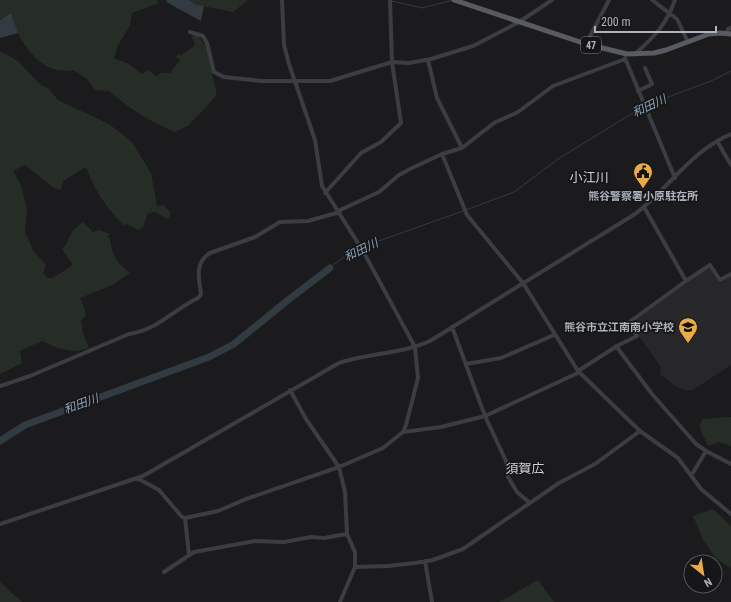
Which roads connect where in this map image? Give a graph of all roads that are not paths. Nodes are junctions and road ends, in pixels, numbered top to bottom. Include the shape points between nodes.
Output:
1 (282, 0) edge
2 (390, 0) edge
3 (454, 0) edge
4 (552, 0) edge
5 (609, 0) edge
6 (652, 0) edge
7 (675, 0) edge
8 (670, 12) junction
9 (520, 22) junction
10 (731, 28) edge
11 (190, 32) dead end
12 (729, 34) edge
13 (688, 42) junction
14 (586, 44) junction
15 (635, 54) junction
16 (626, 56) junction
17 (428, 60) junction
18 (392, 62) junction
19 (645, 68) dead end
20 (296, 82) junction
21 (638, 91) junction
22 (731, 134) edge
23 (717, 140) junction
24 (462, 148) junction
25 (442, 154) junction
26 (731, 164) edge
27 (675, 178) junction
28 (325, 193) junction
29 (644, 207) junction
30 (339, 211) junction
31 (731, 274) edge
32 (686, 281) junction
33 (523, 284) junction
34 (452, 327) junction
35 (554, 335) junction
36 (616, 346) junction
37 (415, 347) junction
38 (466, 364) junction
39 (579, 371) junction
40 (0, 386) edge
41 (290, 390) junction
42 (485, 416) junction
43 (640, 431) junction
44 (403, 432) junction
45 (706, 451) junction
46 (731, 464) edge
47 (339, 467) junction
48 (692, 476) junction
49 (137, 478) junction
50 (530, 503) junction
51 (731, 514) edge
52 (185, 518) junction
53 (0, 524) edge
54 (347, 534) junction
55 (189, 555) junction
56 (425, 561) junction
57 (355, 566) junction
58 (164, 572) dead end
59 (340, 602) edge
60 (432, 602) edge

1 - 20 street via 284,45
2 - 18 street
3 - 9 main road, 47
4 - 9 street
5 - 14 street
6 - 8 street
7 - 8 street
8 - 13 street via 682,26
8 - 15 street via 658,32
9 - 14 main road, 47
9 - 17 street via 477,45
10 - 12 street via 728,29
11 - 20 street via 203,36 214,72 218,74 236,79
12 - 13 main road, 47 via 709,34
13 - 15 main road, 47 via 666,50
14 - 16 main road, 47
15 - 16 main road, 47
16 - 21 street
16 - 24 street via 553,86 518,112 494,123
17 - 18 street
17 - 24 street via 437,98
18 - 20 street via 330,81
18 - 28 street via 401,123 381,142 364,150
19 - 21 street via 652,84
20 - 28 street via 315,140 319,179
21 - 27 street
22 - 23 street
23 - 26 street
23 - 27 street via 704,149
24 - 25 street
25 - 30 street via 399,175 379,192
25 - 33 street via 465,211
27 - 29 street
28 - 30 street
29 - 32 street
29 - 33 street
30 - 37 street
30 - 40 street via 308,221 280,222 255,237 210,253 203,257 199,264 201,294 155,327 129,334
31 - 32 street via 720,280 710,265
32 - 36 street via 628,323 637,336
33 - 34 street
33 - 35 street
34 - 37 street
34 - 38 street
35 - 38 street via 501,358
35 - 39 street
36 - 39 street
36 - 45 street via 652,394 696,444
37 - 41 street via 351,359
37 - 44 street via 418,378
38 - 42 street
39 - 42 street
39 - 43 street
41 - 47 street via 306,419
41 - 49 street
42 - 44 street via 441,427
42 - 50 street via 506,461 508,477 517,492
43 - 48 street via 678,458
43 - 50 street via 582,472 559,483
44 - 47 street via 383,448
45 - 46 street
45 - 48 street
47 - 52 street via 218,511
47 - 54 street via 345,492
48 - 51 street via 701,489
49 - 52 street via 159,490
49 - 53 street
50 - 56 street via 476,542 463,549
52 - 55 street
54 - 55 street via 324,538 311,536 284,542 255,541
54 - 57 street via 355,552
55 - 58 street
56 - 57 street via 388,566
56 - 60 street
57 - 59 street

